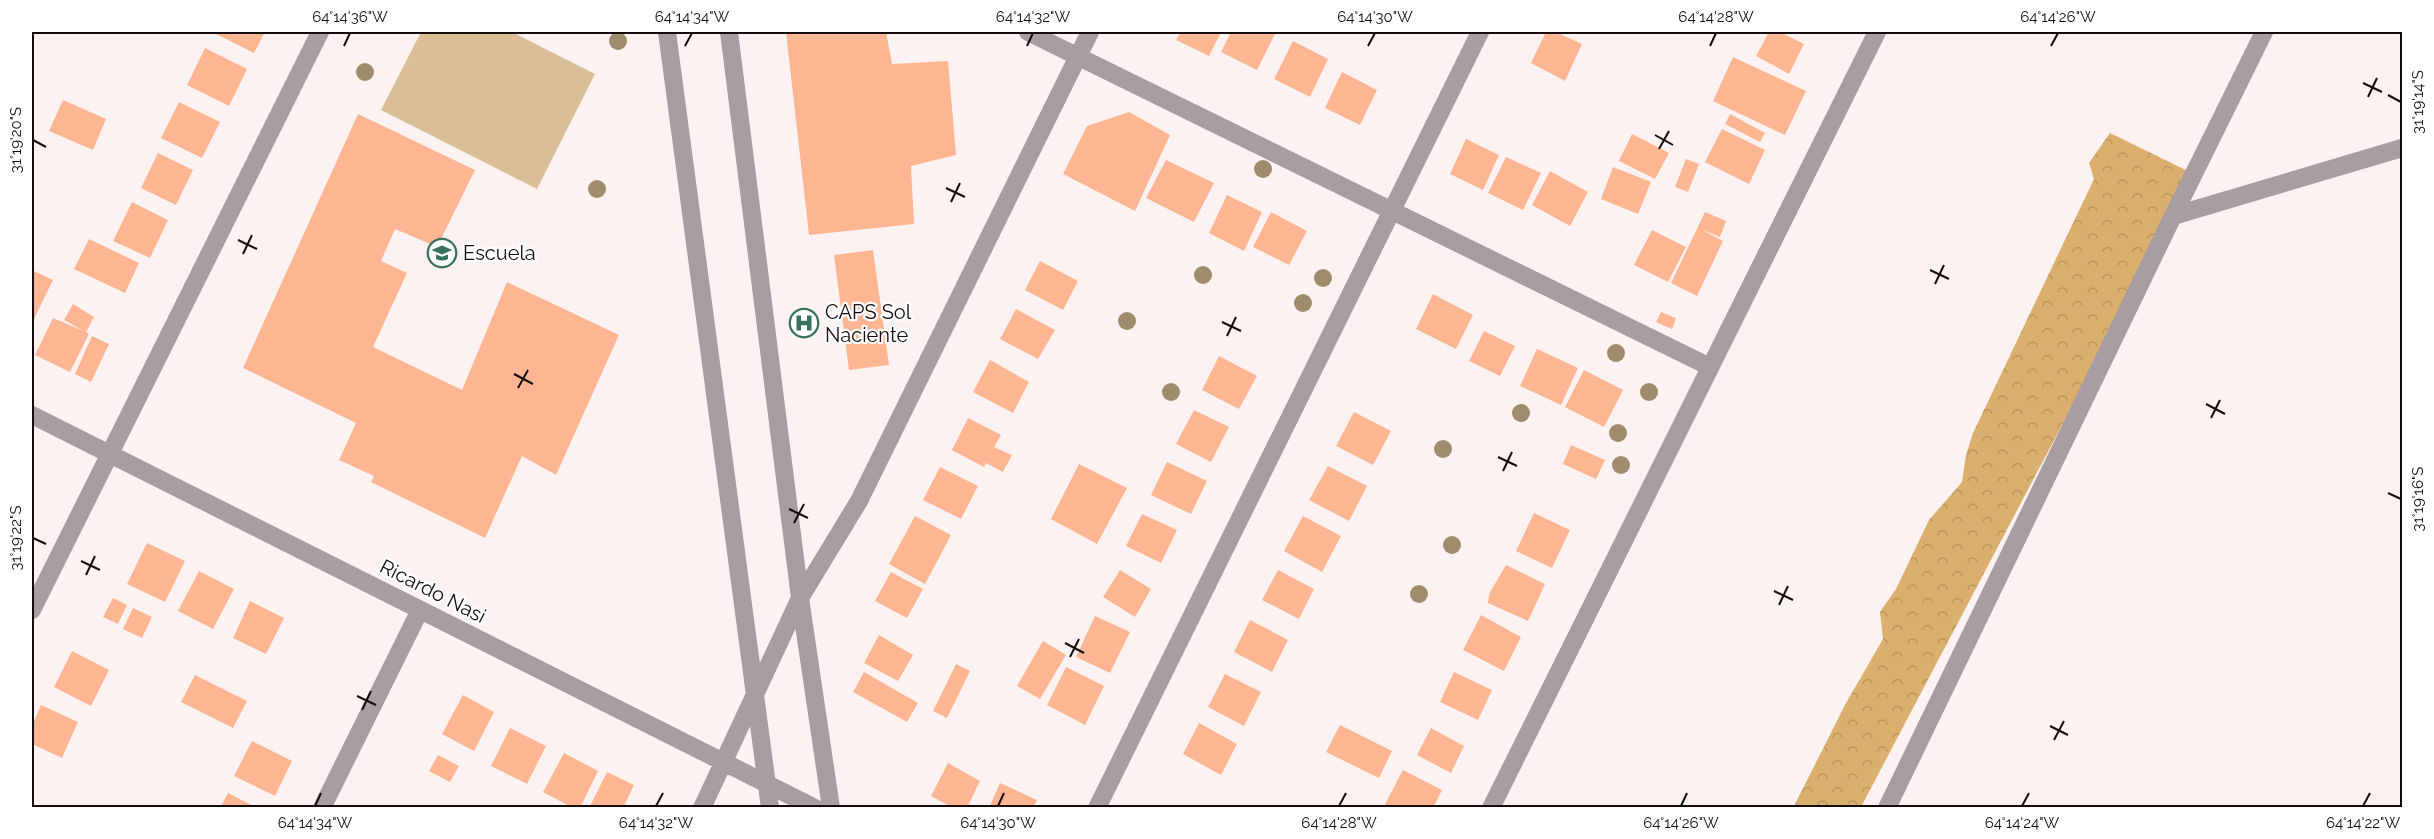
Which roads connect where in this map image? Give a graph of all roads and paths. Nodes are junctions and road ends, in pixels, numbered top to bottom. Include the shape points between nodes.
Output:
1 (320, 32) edge
2 (667, 32) edge
3 (729, 32) edge
4 (1028, 32) edge
5 (1090, 32) edge
6 (1480, 32) edge
7 (1877, 32) edge
8 (2264, 32) edge
9 (1077, 56) junction
10 (2403, 148) edge
11 (1391, 209) junction
12 (2173, 216) junction
13 (1710, 367) junction
14 (32, 415) edge
15 (110, 452) junction
16 (800, 598) junction
17 (32, 610) edge
18 (420, 610) junction
19 (755, 696) junction
20 (725, 761) junction
21 (767, 785) junction
22 (322, 807) edge
23 (702, 807) edge
24 (770, 807) edge
25 (814, 807) edge
26 (831, 807) edge
27 (1097, 807) edge
28 (1491, 807) edge
29 (1887, 807) edge

1 - 15 street
2 - 19 street
3 - 16 street
4 - 9 street
5 - 9 street
6 - 11 street
7 - 13 street
8 - 12 street
9 - 11 street
9 - 16 street via 859,501
10 - 12 street
11 - 13 street
11 - 27 street
12 - 29 street
13 - 28 street
14 - 15 street, Ricardo Nasi
15 - 17 street
15 - 18 street, Ricardo Nasi
16 - 19 street
16 - 26 street
18 - 20 street, Ricardo Nasi
18 - 22 street
19 - 20 street
19 - 21 street
20 - 21 street, Ricardo Nasi
20 - 23 street
21 - 24 street
21 - 25 street, Ricardo Nasi

